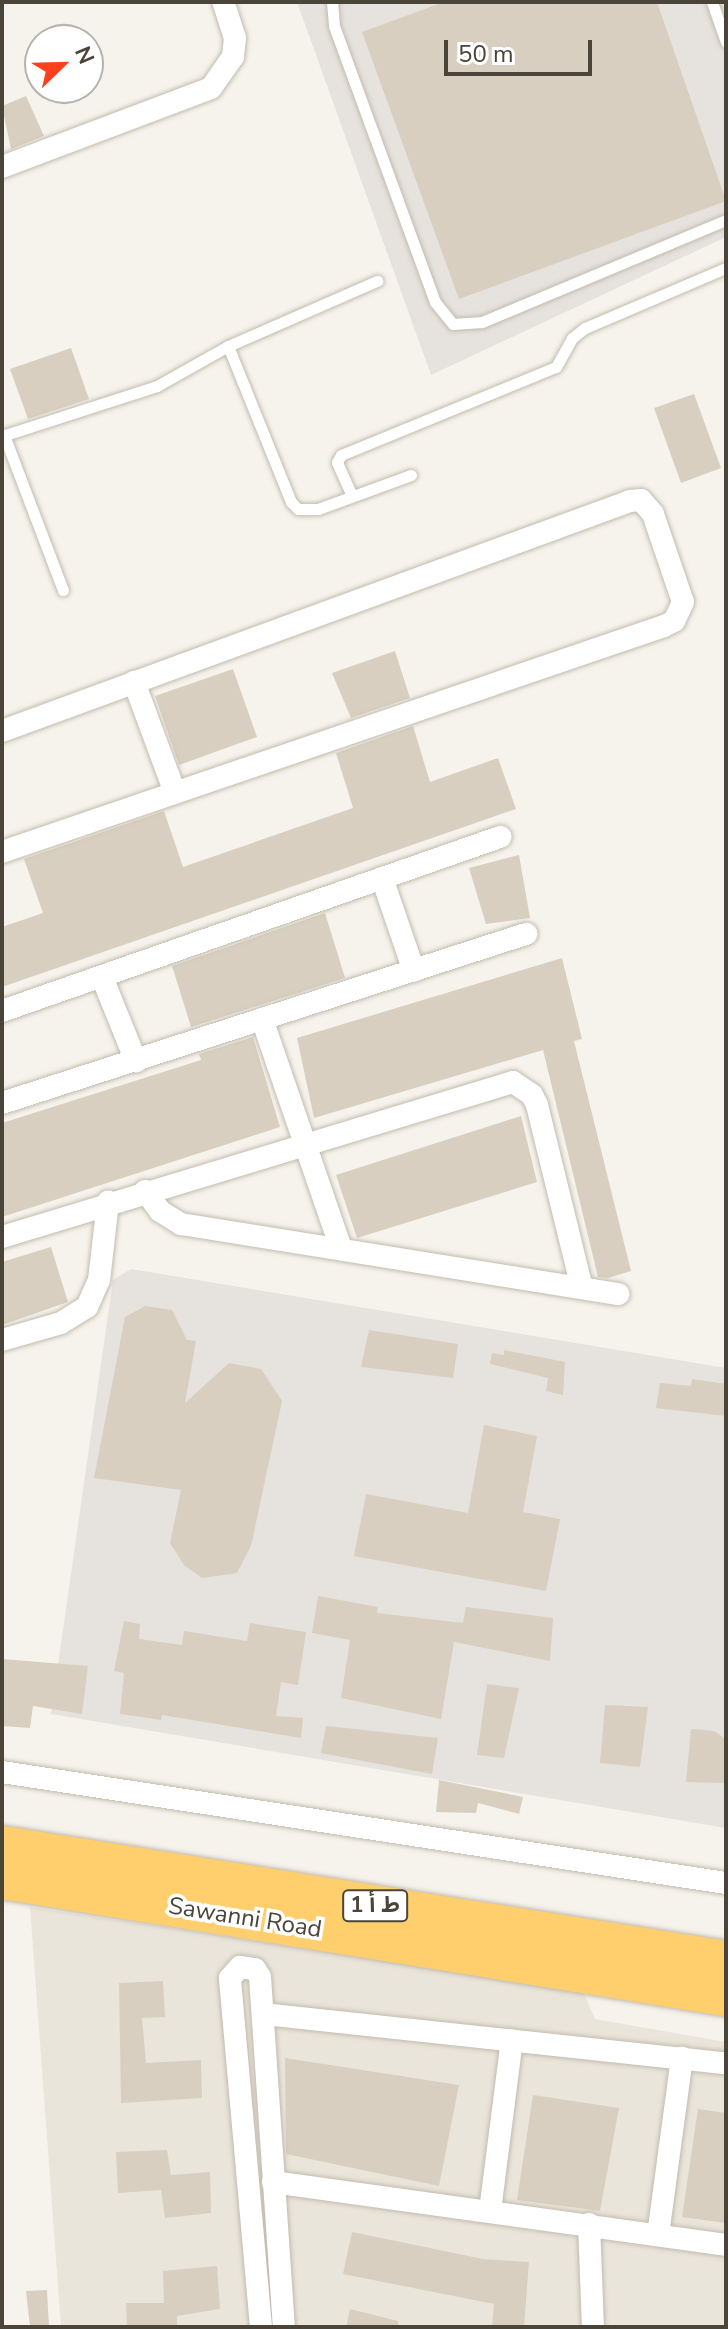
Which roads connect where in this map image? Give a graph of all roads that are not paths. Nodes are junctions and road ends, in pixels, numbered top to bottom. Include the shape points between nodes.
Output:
1 (223, 2) edge
2 (332, 2) edge
3 (712, 2) edge
4 (726, 42) edge
5 (2, 167) edge
6 (726, 220) edge
7 (726, 268) edge
8 (377, 281) dead end
9 (228, 346) junction
10 (3, 436) edge
11 (411, 475) dead end
12 (352, 496) junction
13 (63, 590) dead end
14 (134, 682) junction
15 (2, 731) edge
16 (175, 793) junction
17 (500, 837) dead end
18 (2, 852) edge
19 (382, 878) junction
20 (526, 934) dead end
21 (414, 971) junction
22 (102, 977) junction
23 (2, 1011) edge
24 (262, 1019) junction
25 (136, 1061) junction
26 (2, 1103) edge
27 (304, 1142) junction
28 (145, 1191) junction
29 (108, 1202) junction
30 (2, 1237) edge
31 (341, 1249) junction
32 (582, 1288) junction
33 (618, 1294) dead end
34 (2, 1340) edge
35 (2, 1772) edge
36 (2, 1847) edge
37 (20, 1882) edge
38 (726, 1883) edge
39 (2, 1906) edge
40 (726, 1962) edge
41 (726, 1995) edge
42 (264, 2014) junction
43 (512, 2040) junction
44 (682, 2058) junction
45 (726, 2063) edge
46 (273, 2182) junction
47 (490, 2211) junction
48 (589, 2224) junction
49 (658, 2235) junction
50 (726, 2245) edge
51 (261, 2327) edge
52 (284, 2327) edge
53 (593, 2327) edge

1 - 5 street via 235,38 233,57 211,88
2 - 6 lane via 334,26 435,302 453,324 482,322
3 - 4 lane
7 - 12 lane via 585,328 572,338 556,367 341,455 337,462
8 - 9 lane
9 - 10 lane via 157,386
9 - 12 lane via 291,502 308,511
10 - 13 lane
11 - 12 lane
14 - 15 street
14 - 16 street
14 - 16 street via 620,504 641,500 653,514 683,602 674,621
16 - 18 street
17 - 19 street
19 - 21 street
19 - 22 street
20 - 21 street
21 - 24 street
22 - 23 street
22 - 25 street
24 - 25 street
24 - 27 street
25 - 26 street
27 - 28 street
27 - 31 street
27 - 32 street via 502,1082 524,1087 537,1105
28 - 29 street
28 - 31 street via 160,1211 181,1224
29 - 30 street
29 - 34 street via 99,1280 87,1307 61,1323
31 - 32 street
32 - 33 street
35 - 38 street
36 - 40 highway, Sawanni Road / ط أ 1
37 - 39 highway
37 - 41 highway, Sawanni Road / ط أ 1
42 - 43 street
42 - 46 street
42 - 51 street via 258,1972 235,1969 230,1978
43 - 44 street
43 - 47 street
44 - 45 street
44 - 49 street
46 - 47 street
46 - 52 street
47 - 48 street
48 - 49 street
48 - 53 street
49 - 50 street

